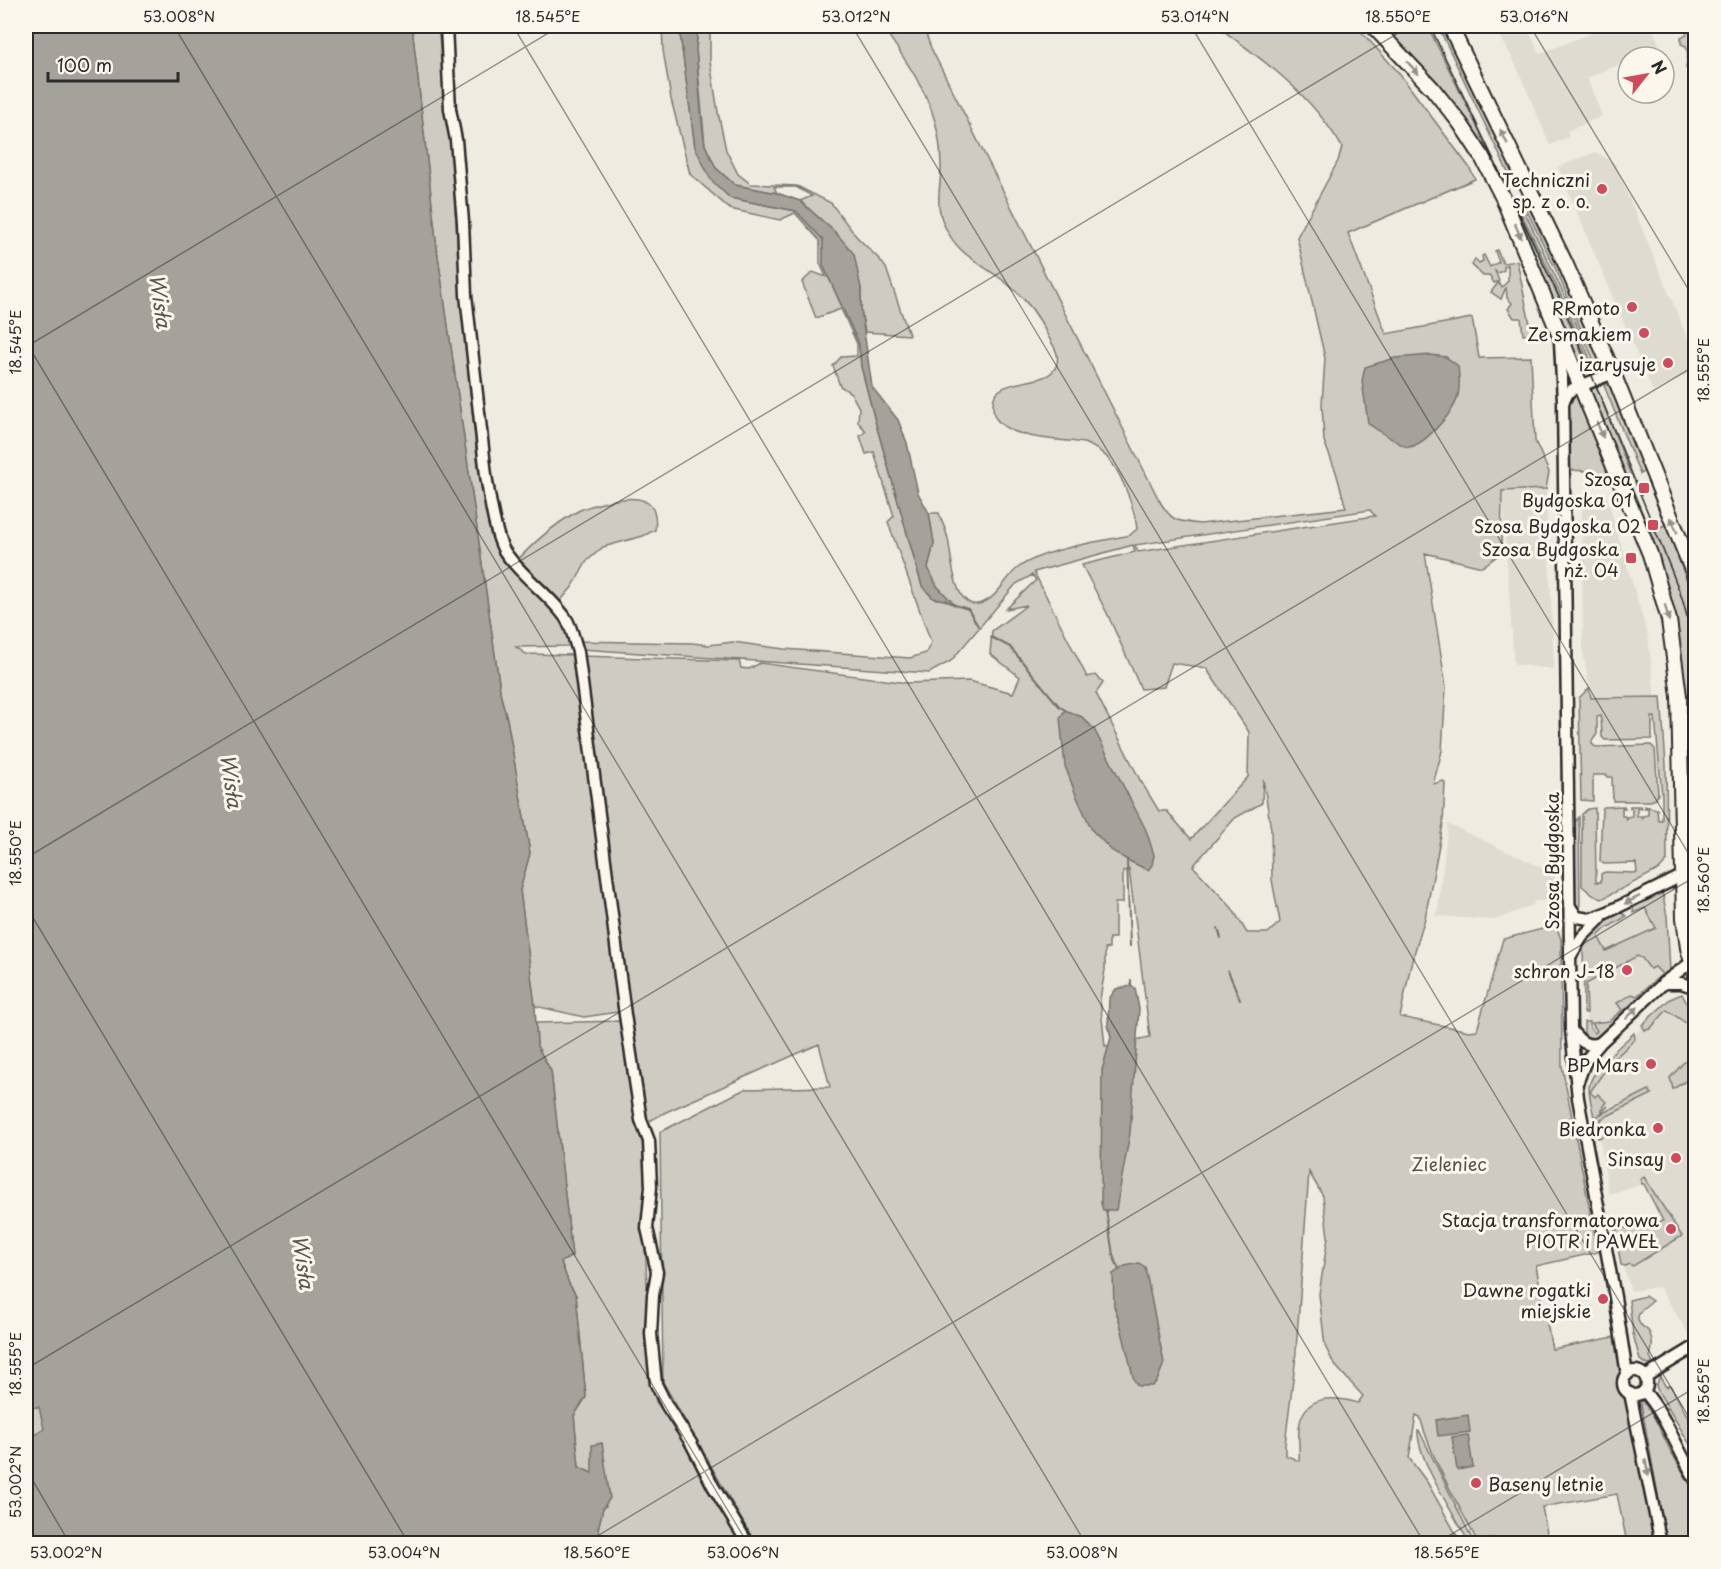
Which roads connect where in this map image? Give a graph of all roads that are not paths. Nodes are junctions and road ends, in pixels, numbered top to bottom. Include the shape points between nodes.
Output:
1 (446, 26) edge
2 (1373, 26) edge
3 (1450, 26) edge
4 (1559, 330) junction
5 (1612, 373) junction
6 (1582, 386) junction
7 (1563, 401) junction
8 (1695, 579) edge
9 (1695, 869) edge
10 (1683, 876) junction
11 (1569, 905) junction
12 (1608, 912) junction
13 (1684, 918) junction
14 (1695, 933) edge
15 (1569, 958) junction
16 (1693, 960) edge
17 (1695, 975) edge
18 (1663, 983) junction
19 (1695, 988) edge
20 (1571, 1030) junction
21 (1601, 1042) junction
22 (1576, 1087) junction
23 (1695, 1356) edge
24 (1636, 1374) junction
25 (1644, 1391) junction
26 (1630, 1394) junction
27 (1695, 1480) edge
28 (748, 1544) edge
29 (1661, 1544) edge

1 - 28 street via 466,295 491,501 504,550 566,618 578,652 625,1015 641,1120 649,1141 651,1187 646,1228 657,1272 651,1334 656,1384
2 -> 4 main road, Szosa Bydgoska via 1432,88 1481,155
5 -> 3 main road via 1566,265
4 - 6 main road, Szosa Bydgoska
4 - 7 street, Szosa Bydgoska
5 - 6 street
8 -> 5 main road
6 - 7 street via 1568,393
6 -> 10 main road, Szosa Bydgoska via 1650,554 1669,620 1679,696
7 - 11 street, Szosa Bydgoska
9 - 10 street
10 -> 12 street
10 - 13 main road, Szosa Bydgoska
11 - 12 street via 1582,919
11 - 15 street, Szosa Bydgoska
12 - 15 street via 1587,930
13 - 14 street
13 - 16 main road, Szosa Bydgoska
15 - 20 street, Szosa Bydgoska
16 - 17 main road, Szosa Bydgoska
16 - 18 street
18 - 19 street
21 -> 18 street
20 - 21 street via 1584,1044
20 - 22 street, Szosa Bydgoska
21 - 22 street via 1587,1060
22 - 24 street, Szosa Bydgoska via 1618,1317
23 - 24 street via 1691,1349
24 - 25 street via 1647,1384
24 - 26 street via 1623,1384
25 - 26 street
25 - 27 street via 1661,1413
26 -> 29 street

